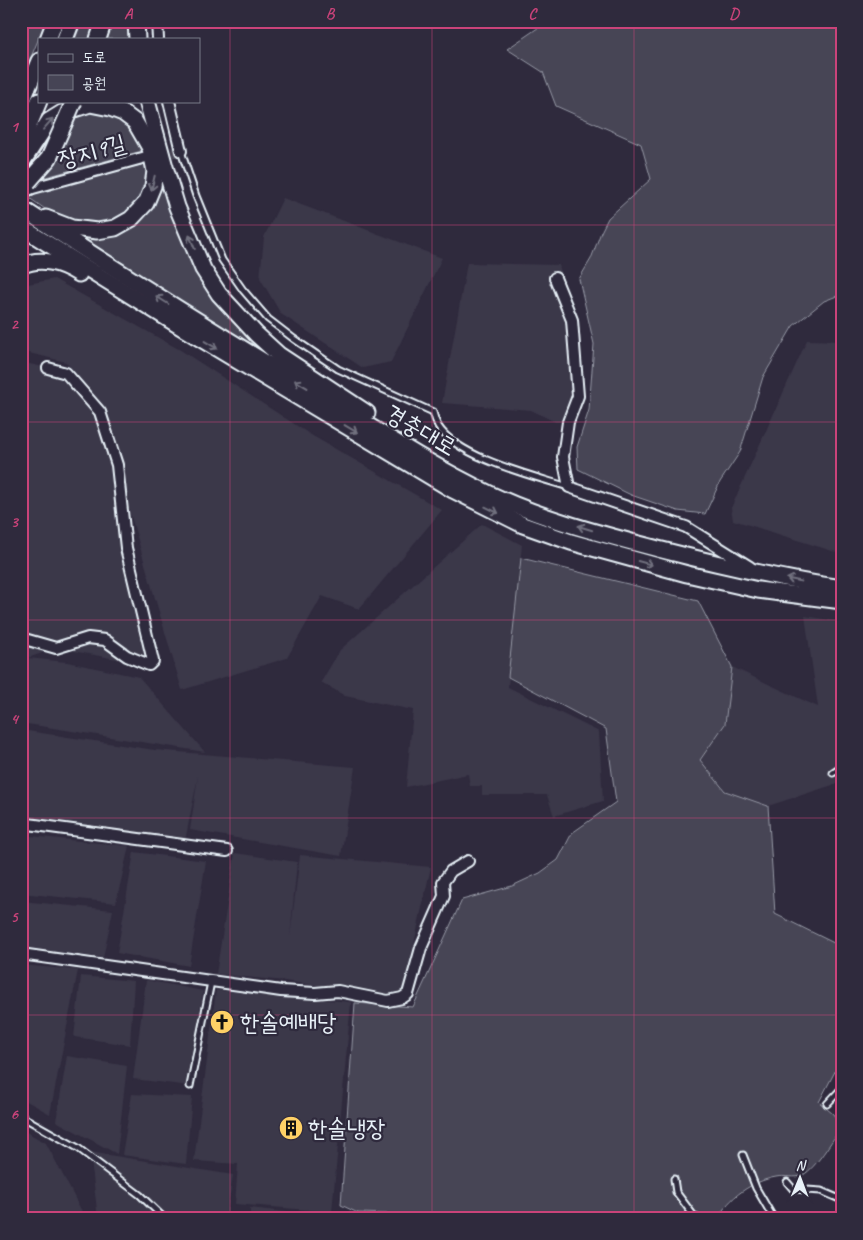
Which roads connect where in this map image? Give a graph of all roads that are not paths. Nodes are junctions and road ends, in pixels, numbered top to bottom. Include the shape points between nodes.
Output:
1 (55, 21) edge
2 (72, 21) edge
3 (104, 21) edge
4 (136, 21) edge
5 (157, 21) edge
6 (48, 38) edge
7 (65, 38) edge
8 (98, 38) edge
9 (137, 38) edge
10 (158, 38) edge
11 (38, 63) edge
12 (39, 102) edge
13 (74, 102) edge
14 (147, 102) edge
15 (169, 102) edge
16 (21, 104) edge
17 (21, 144) edge
18 (182, 152) joint
19 (146, 157) tunnel mouth
20 (21, 164) edge
21 (22, 200) edge
22 (21, 227) edge
23 (21, 266) edge
24 (555, 278) dead end
25 (181, 327) junction
26 (48, 368) dead end
27 (569, 487) junction
28 (492, 495) junction
29 (757, 572) junction
30 (842, 588) edge
31 (842, 601) edge
32 (21, 638) edge
33 (842, 767) edge
34 (833, 773) dead end
35 (21, 823) edge
36 (227, 850) dead end
37 (468, 861) dead end
38 (21, 954) edge
39 (211, 982) junction
40 (190, 1086) dead end
41 (842, 1088) edge
42 (827, 1104) dead end
43 (21, 1116) edge
44 (744, 1155) dead end
45 (674, 1179) dead end
46 (787, 1182) dead end
47 (842, 1200) edge
48 (842, 1216) edge
49 (695, 1218) edge
50 (165, 1219) edge
51 (774, 1219) edge
52 (839, 1219) edge

1 - 6 main road
2 - 7 main road
3 - 8 main road
4 - 9 main road
5 - 10 street
11 - 16 main road
12 - 17 main road
13 - 21 main road, bridge via 49,158 28,182
28 -> 14 main road via 280,355 219,294 203,269 177,207
15 - 18 street
18 - 27 lane via 222,260 268,319 338,369 433,412 438,426 450,439 470,451 494,463
19 - 21 street, 장지9길 via 33,188 26,191
20 -> 21 main road via 49,121 90,104 116,111 134,122 150,148 155,171 146,202 130,219 115,228 98,231 72,228
28 -> 21 main road, 경충대로 via 422,458 82,250
22 - 25 main road, 경충대로
23 - 25 main road via 36,261 67,266 99,286
24 - 27 street via 572,320 578,396 568,422 563,457
25 -> 31 main road, 경충대로 via 453,490 523,525 571,542 687,574 758,590
26 - 32 street via 66,374 100,412 117,465 126,548 154,661 149,666 104,640 88,638 56,648
27 - 29 street via 686,527
29 -> 28 main road, 경충대로 via 627,541 528,510
30 -> 29 main road, 경충대로
33 - 34 lane
35 - 36 street
37 - 39 street via 451,871 443,882 444,896 421,948 408,994 402,998 388,1001 338,991 281,991
38 - 39 street
39 - 40 lane
41 - 42 lane
43 - 50 lane via 78,1148 140,1194
44 - 51 lane via 756,1188
45 - 49 lane via 676,1192
46 - 47 lane via 793,1188 821,1191
48 - 52 street

